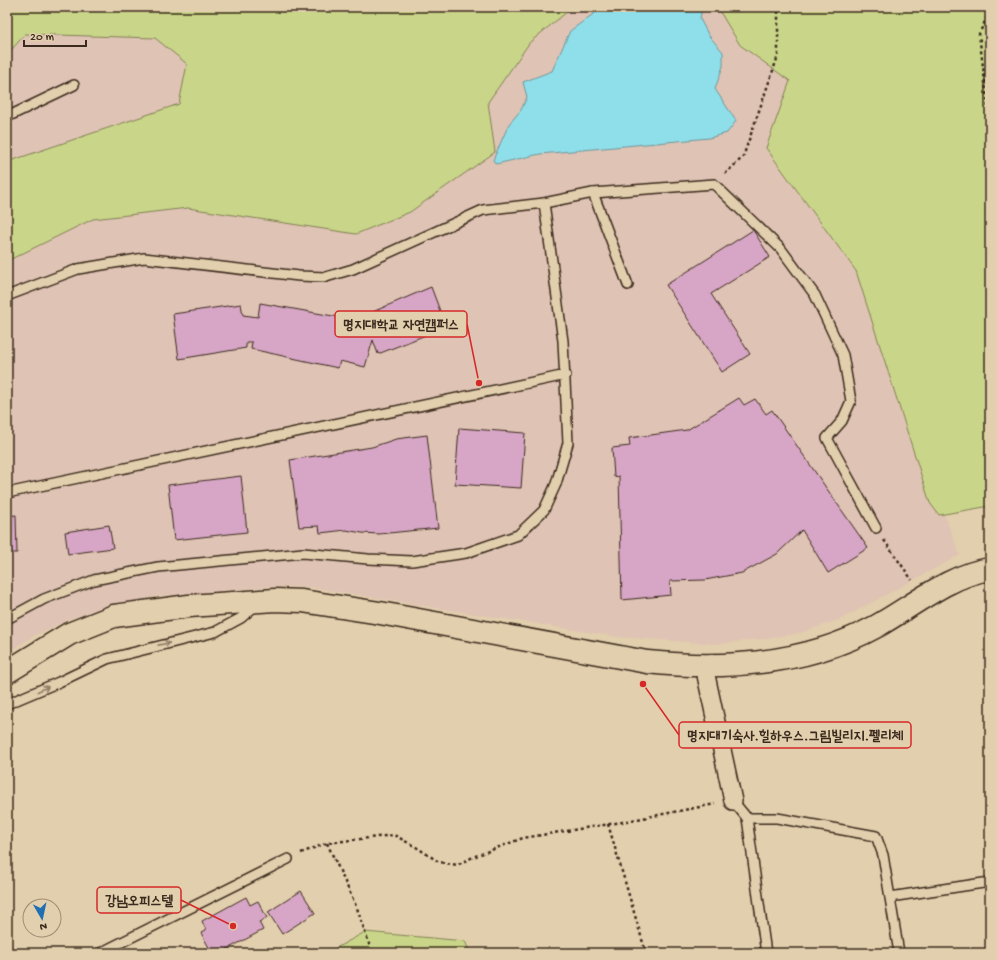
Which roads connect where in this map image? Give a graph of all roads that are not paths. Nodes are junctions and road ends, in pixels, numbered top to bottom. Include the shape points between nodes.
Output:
1 (74, 85) dead end
2 (7, 117) edge
3 (593, 193) junction
4 (544, 203) junction
5 (628, 285) dead end
6 (7, 296) edge
7 (566, 374) junction
8 (7, 493) edge
9 (876, 528) road end
10 (990, 569) edge
11 (260, 601) junction
12 (7, 619) edge
13 (704, 666) junction
14 (7, 672) edge
15 (7, 704) edge
16 (733, 801) joint
17 (747, 818) junction
18 (288, 859) road end
19 (990, 882) edge
20 (890, 897) junction
21 (100, 953) edge
22 (766, 953) edge
23 (899, 953) edge

1 - 2 lane
3 - 4 lane
3 - 5 lane
3 - 9 lane via 714,184 781,249 815,295 844,356 851,401 842,421 827,438
4 - 6 lane via 483,210 353,269 326,277 144,258 78,269
4 - 7 lane
7 - 8 lane
7 - 12 lane via 568,443 556,484 544,510 518,535 466,553 412,561 303,553 158,567 94,580 44,599
10 - 13 street via 957,579 853,638 823,649 756,662
11 - 13 street via 302,601 331,605 647,662
11 - 14 street via 189,606 114,616 69,634
15 -> 11 lane via 107,658 216,632 241,618
13 - 16 street
16 - 17 lane
17 - 20 lane via 777,818 876,836 883,855
17 - 22 lane
18 - 21 lane
19 - 20 lane
20 - 23 lane

